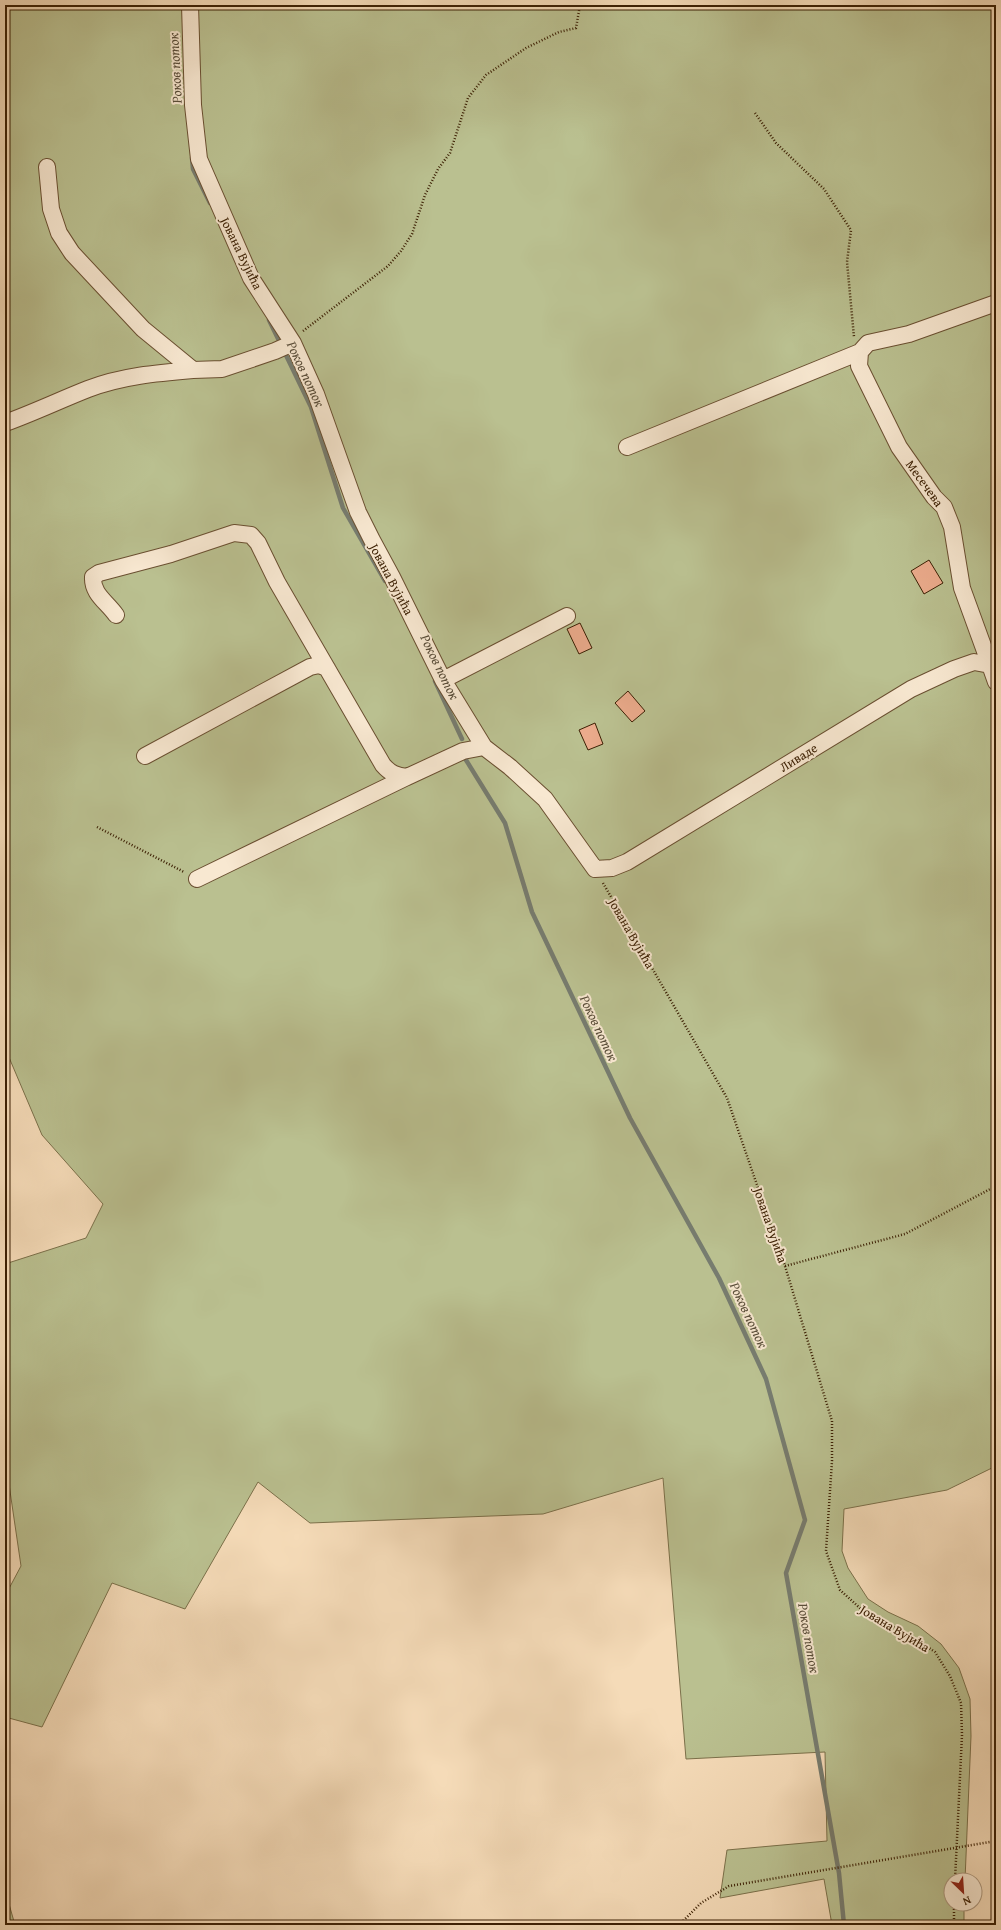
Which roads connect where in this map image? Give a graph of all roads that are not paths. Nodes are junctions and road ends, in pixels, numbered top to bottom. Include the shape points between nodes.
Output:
1 (190, 5) edge
2 (47, 167) dead end
3 (996, 303) edge
4 (285, 347) junction
5 (860, 352) junction
6 (193, 370) junction
7 (5, 423) edge
8 (627, 447) dead end
9 (116, 615) dead end
10 (568, 616) dead end
11 (990, 665) junction
12 (327, 668) junction
13 (443, 680) junction
14 (996, 682) edge
15 (484, 747) junction
16 (145, 756) dead end
17 (407, 777) junction
18 (595, 869) joint
19 (197, 879) road end

1 - 4 street, Јована Вујића via 193,105 199,159 251,278
2 - 6 street via 51,209 59,233 72,253 143,328
3 - 5 street via 909,334 868,343
4 - 6 street via 222,369
4 - 13 street, Јована Вујића via 316,394 358,512
5 - 8 street
5 - 11 street, Месечева via 859,366 899,447 934,498 944,507 952,527 962,588
6 - 7 street via 124,378 88,389
9 - 12 street via 97,594 93,585 93,577 99,573 171,554 234,533 251,535 258,543 277,582
10 - 13 street
11 - 14 street
11 - 18 street, Ливаде via 974,662 911,689 645,852 612,868
12 - 16 street via 320,665 310,667
12 - 17 street via 383,765 389,772
13 - 15 street, Јована Вујића
15 - 17 street via 463,751
15 - 18 street, Јована Вујића via 545,799
17 - 19 street

